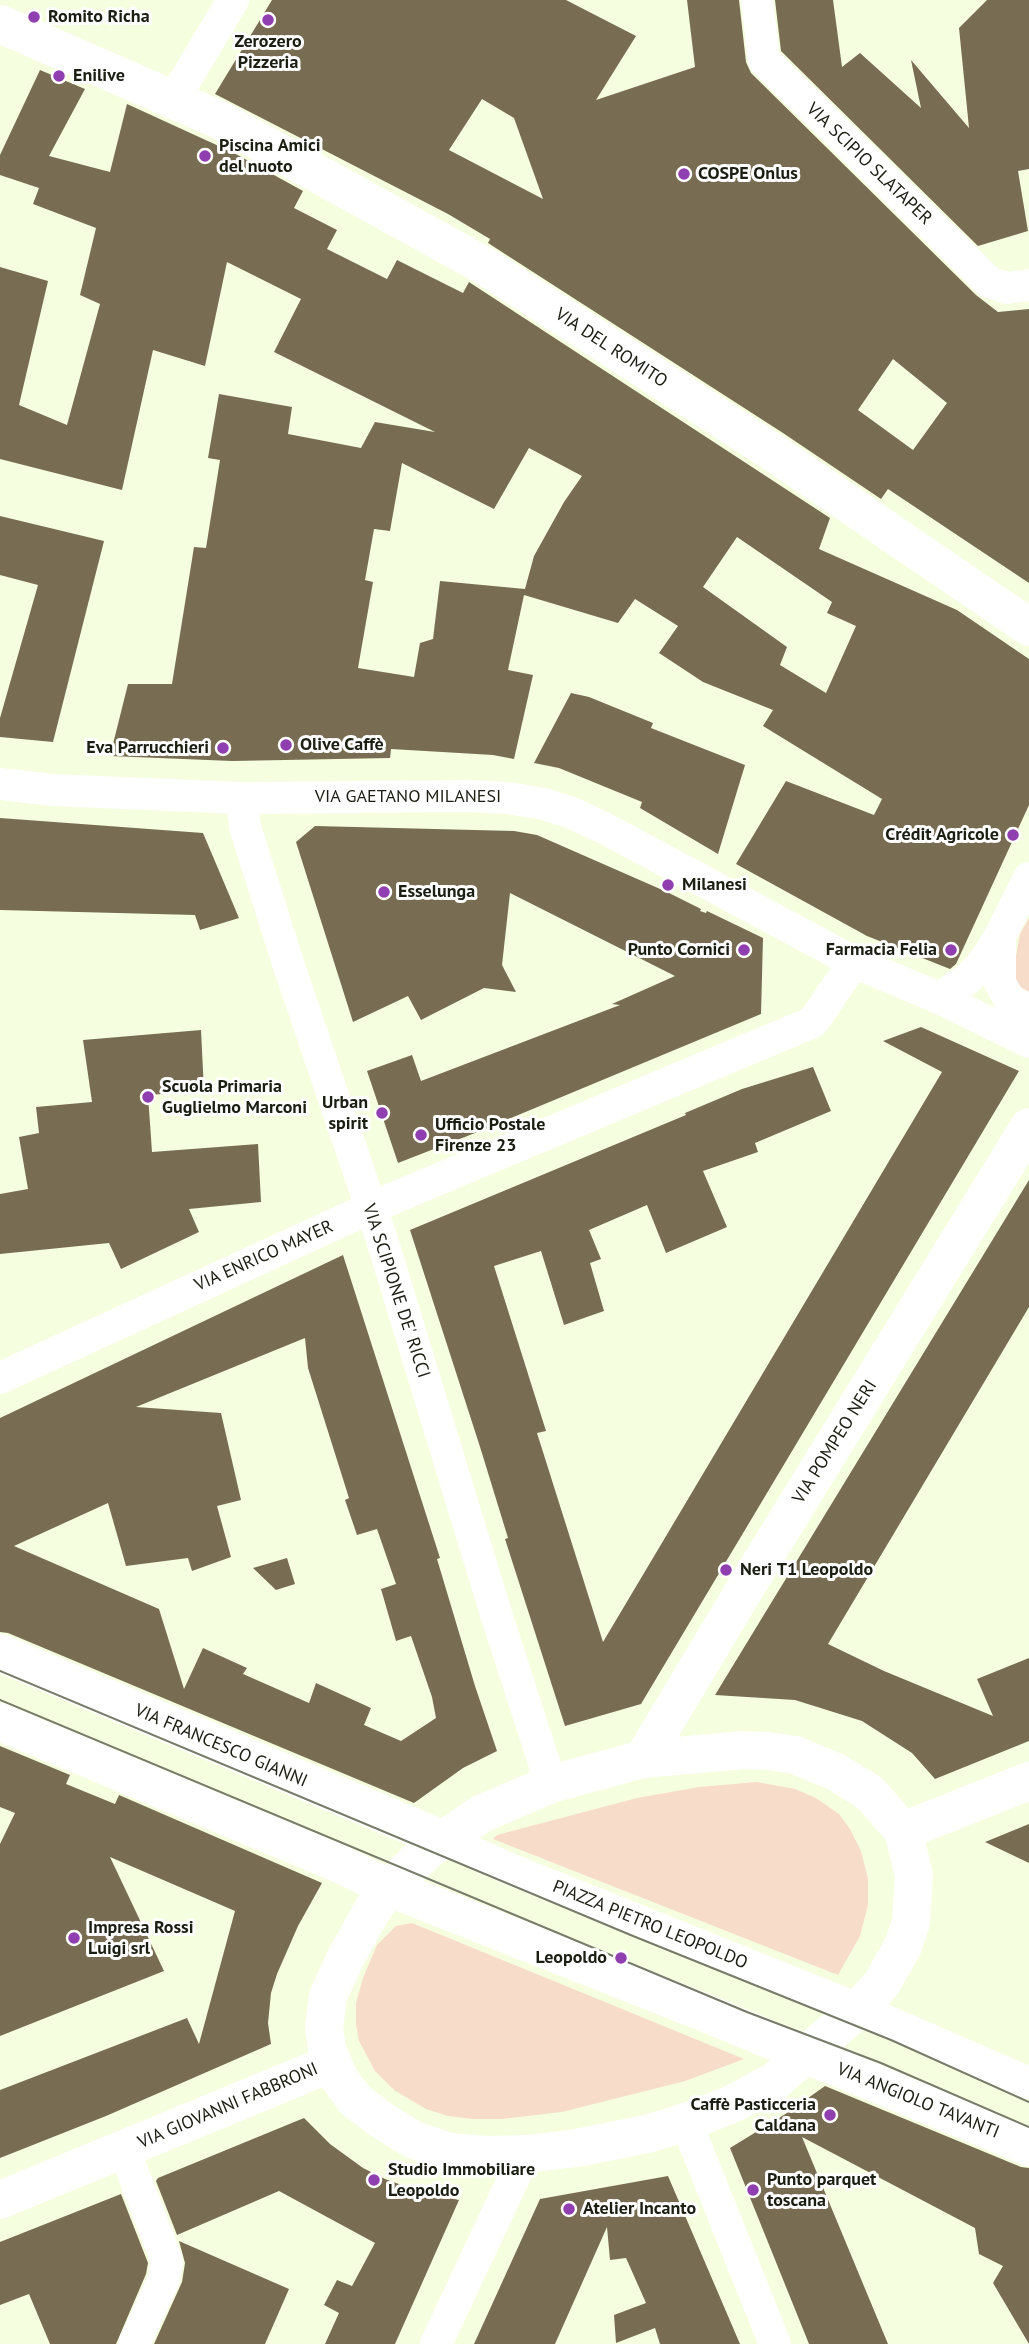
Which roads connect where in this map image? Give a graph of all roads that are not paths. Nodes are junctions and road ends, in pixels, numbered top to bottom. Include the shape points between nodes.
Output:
1 (233, 0) edge
2 (757, 0) edge
3 (0, 24) edge
4 (174, 99) junction
5 (1029, 285) edge
6 (1029, 628) edge
7 (0, 784) edge
8 (242, 798) junction
9 (1029, 878) edge
10 (1000, 936) junction
11 (853, 962) junction
12 (939, 998) junction
13 (1029, 1010) edge
14 (1029, 1042) edge
15 (1029, 1127) edge
16 (370, 1208) junction
17 (0, 1378) edge
18 (0, 1653) edge
19 (0, 1722) edge
20 (643, 1759) junction
21 (1029, 1781) edge
22 (551, 1784) junction
23 (903, 1830) junction
24 (442, 1839) junction
25 (390, 1888) junction
26 (859, 2009) junction
27 (807, 2056) junction
28 (332, 2063) junction
29 (1029, 2083) edge
30 (686, 2123) junction
31 (1029, 2147) edge
32 (124, 2150) junction
33 (525, 2154) junction
34 (0, 2200) edge
35 (134, 2344) edge
36 (436, 2344) edge
37 (775, 2344) edge

1 - 4 street
2 - 5 street, VIA SCIPIO SLATAPER via 764,60 989,282 1007,288
3 - 4 street, VIA DEL ROMITO
4 - 6 street, VIA DEL ROMITO via 483,265 771,451
7 - 8 street, VIA GAETANO MILANESI
8 - 11 street, VIA GAETANO MILANESI via 470,796 555,807 606,829
8 - 16 street, VIA SCIPIONE DE' RICCI via 245,827
9 - 10 street
10 - 12 street via 969,978
10 - 13 street via 1000,983 1009,999
11 - 12 street, VIA GAETANO MILANESI
11 - 16 street, VIA ENRICO MAYER via 813,1022
12 - 14 street, VIA GAETANO MILANESI
15 - 20 street, VIA POMPEO NERI
16 - 17 street, VIA ENRICO MAYER
16 - 22 street, VIA SCIPIONE DE' RICCI
18 - 24 street, VIA FRANCESCO GIANNI
19 - 25 street
20 - 22 street
20 - 23 street via 744,1750 794,1755 836,1772 870,1793
21 - 23 street
22 - 24 street via 481,1814
23 - 26 street via 914,1875 911,1922 883,1983
24 - 25 street
24 - 26 street, PIAZZA PIETRO LEOPOLDO
25 - 27 street
25 - 28 street via 360,1930 328,1996 324,2039
26 - 27 street
26 - 29 street
27 - 30 street via 765,2087
27 - 31 street, VIA ANGIOLO TAVANTI
28 - 32 street, VIA GIOVANNI FABBRONI
28 - 33 street via 355,2100 414,2140 449,2152
30 - 33 street via 610,2142
30 - 37 street
32 - 34 street, VIA GIOVANNI FABBRONI
32 - 35 street, VIA GIOVANNI FABBRONI via 167,2261 164,2279
33 - 36 street

